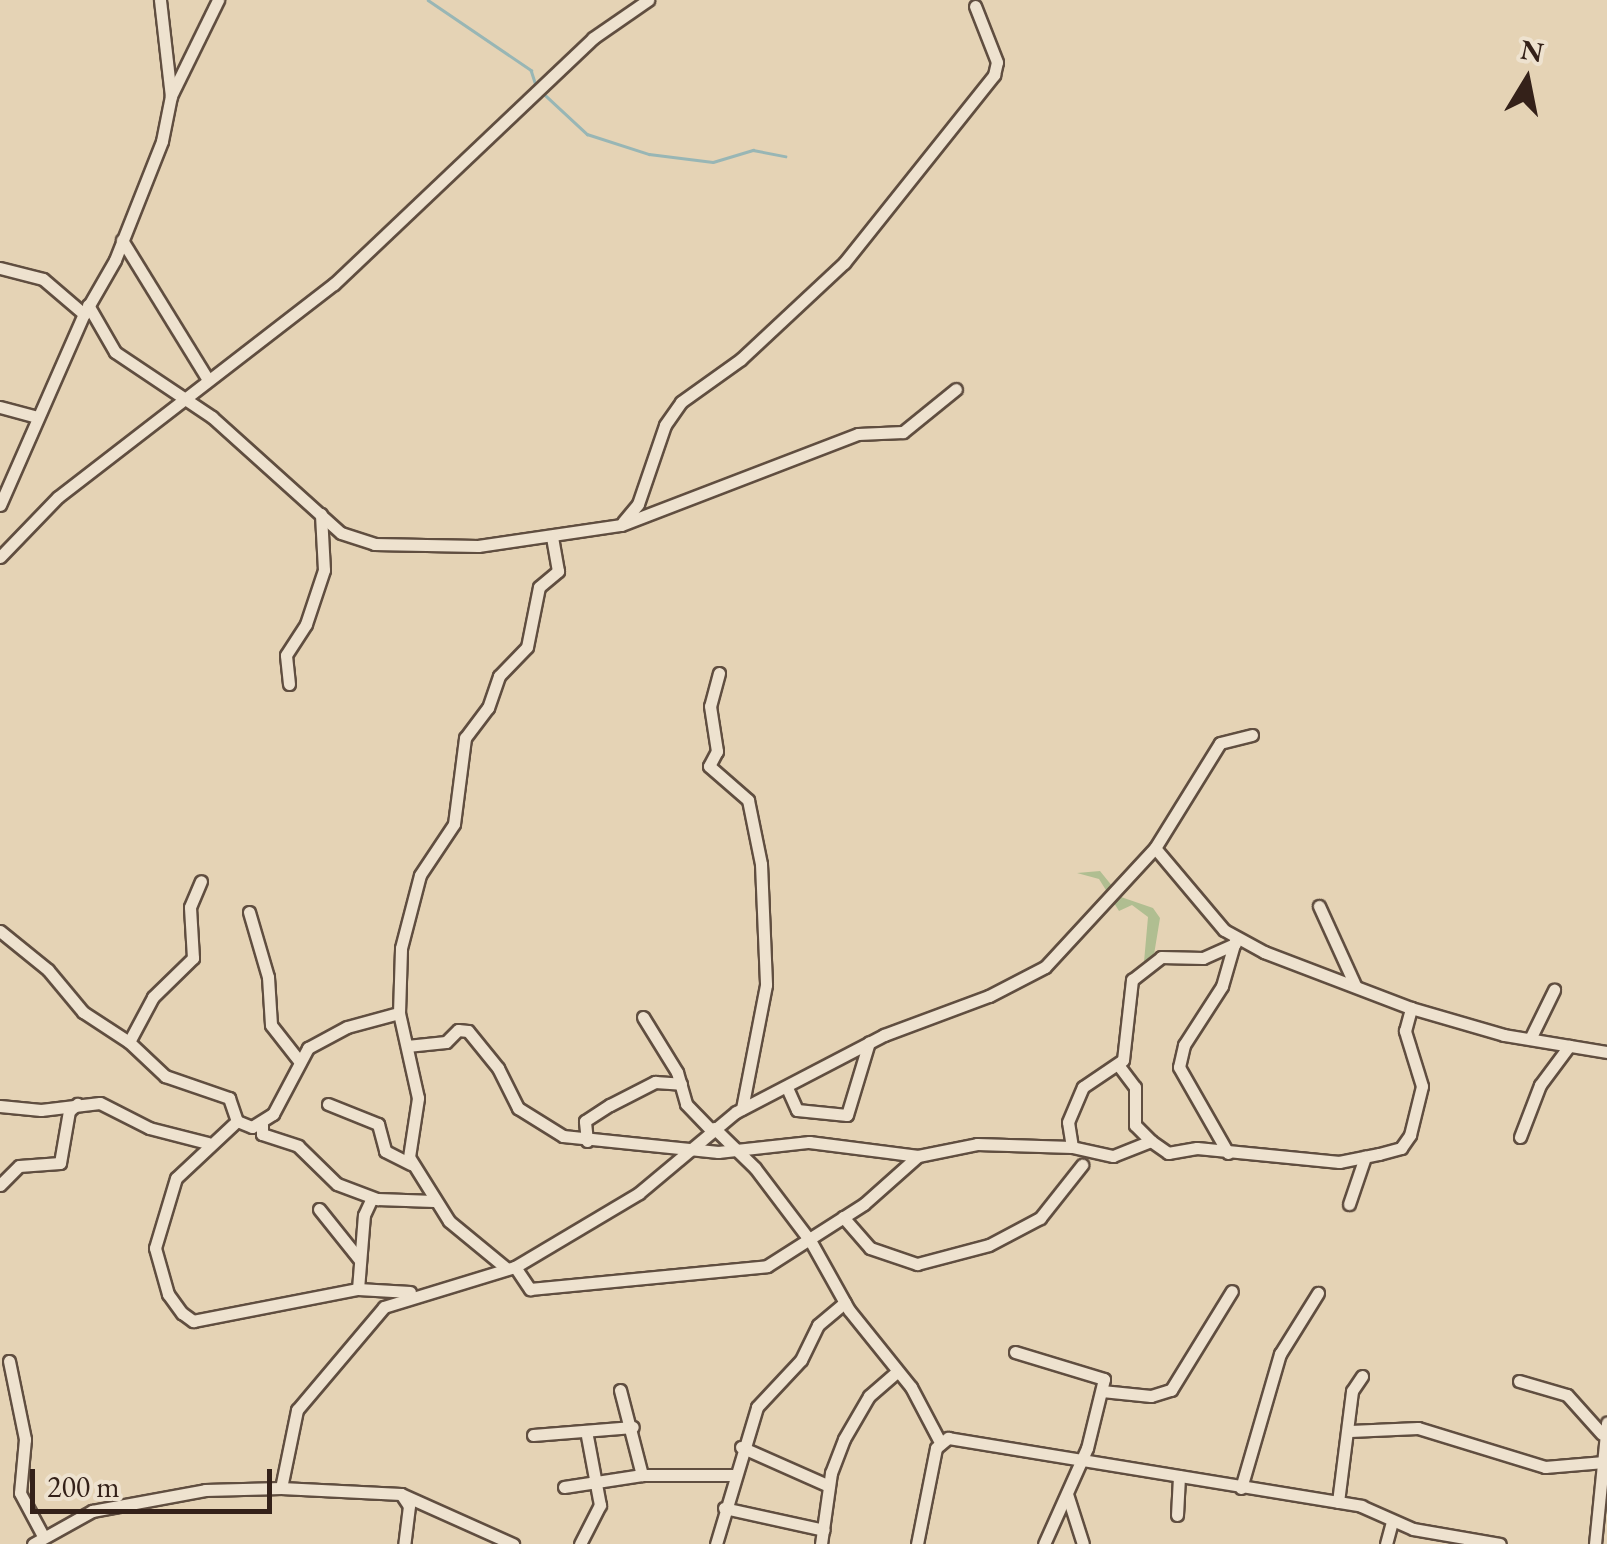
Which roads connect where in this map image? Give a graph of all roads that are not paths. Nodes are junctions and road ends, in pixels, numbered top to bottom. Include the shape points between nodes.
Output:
1 (160, 0) edge
2 (218, 0) edge
3 (648, 0) edge
4 (975, 6) dead end
5 (172, 96) junction
6 (122, 240) junction
7 (0, 268) edge
8 (86, 309) junction
9 (207, 378) junction
10 (956, 389) dead end
11 (184, 399) junction
12 (0, 407) edge
13 (38, 417) junction
14 (0, 505) edge
15 (321, 514) junction
16 (620, 525) junction
17 (552, 538) junction
18 (0, 557) edge
19 (719, 672) dead end
20 (290, 684) dead end
21 (1252, 736) dead end
22 (1155, 848) junction
23 (201, 882) dead end
24 (1319, 906) dead end
25 (248, 912) dead end
26 (0, 932) edge
27 (1235, 941) junction
28 (1356, 985) junction
29 (1554, 990) dead end
30 (1411, 1008) junction
31 (399, 1013) junction
32 (642, 1017) dead end
33 (1530, 1039) junction
34 (130, 1042) junction
35 (869, 1042) junction
36 (407, 1046) junction
37 (1569, 1046) junction
38 (1607, 1052) edge
39 (300, 1062) junction
40 (1119, 1066) junction
41 (681, 1084) junction
42 (788, 1090) junction
43 (77, 1104) junction
44 (328, 1104) dead end
45 (0, 1106) edge
46 (742, 1109) junction
47 (237, 1121) junction
48 (262, 1124) junction
49 (713, 1129) junction
50 (1520, 1137) dead end
51 (587, 1141) junction
52 (1151, 1141) junction
53 (208, 1143) junction
54 (734, 1147) junction
55 (1072, 1147) junction
56 (686, 1151) junction
57 (1228, 1153) junction
58 (918, 1156) junction
59 (1365, 1157) junction
60 (411, 1164) junction
61 (1082, 1165) dead end
62 (0, 1185) edge
63 (372, 1198) junction
64 (434, 1201) junction
65 (1349, 1204) dead end
66 (319, 1209) dead end
67 (843, 1216) junction
68 (811, 1242) junction
69 (359, 1259) junction
70 (510, 1268) junction
71 (358, 1289) junction
72 (376, 1289) junction
73 (1232, 1291) dead end
74 (419, 1292) junction
75 (1318, 1293) dead end
76 (845, 1302) junction
77 (384, 1308) junction
78 (1015, 1352) dead end
79 (9, 1361) dead end
80 (896, 1372) junction
81 (1362, 1376) dead end
82 (1518, 1381) dead end
83 (620, 1390) dead end
84 (1102, 1391) junction
85 (634, 1427) junction
86 (1605, 1430) edge
87 (1350, 1431) junction
88 (533, 1435) dead end
89 (587, 1436) junction
90 (940, 1442) junction
91 (742, 1447) junction
92 (1079, 1459) junction
93 (1604, 1462) junction
94 (642, 1475) junction
95 (732, 1475) junction
96 (1179, 1476) junction
97 (597, 1483) junction
98 (564, 1486) dead end
99 (830, 1486) junction
100 (281, 1488) junction
101 (1242, 1488) junction
102 (401, 1494) junction
103 (1067, 1494) junction
104 (81, 1497) dead end
105 (1338, 1502) junction
106 (724, 1508) junction
107 (92, 1511) junction
108 (1177, 1515) dead end
109 (1392, 1521) junction
110 (824, 1530) junction
111 (37, 1539) edge
112 (404, 1544) edge
113 (514, 1544) edge
114 (580, 1544) edge
115 (716, 1544) edge
116 (821, 1544) edge
117 (917, 1544) edge
118 (1044, 1544) edge
119 (1084, 1544) edge
120 (1386, 1544) edge
121 (1500, 1544) edge
122 (1595, 1544) edge

1 - 5 street
2 - 5 street
3 - 9 street via 593,38 334,284
4 - 16 street via 997,62 994,75 844,263 741,359 681,402 665,425 638,504
5 - 6 street via 162,141
6 - 8 street
6 - 9 street
7 - 8 street via 43,279
8 - 11 street via 115,352
8 - 13 street
9 - 11 street
10 - 16 street via 903,432 858,434
11 - 15 street
11 - 18 street via 58,498
12 - 13 street
13 - 14 street
15 - 17 street via 347,537 374,544 478,546
15 - 20 street via 324,570 306,624 286,655
16 - 17 street
17 - 31 street via 558,572 539,587 534,633 518,661 499,676 488,708 465,738 454,824 420,875 401,948
19 - 46 street via 710,706 717,751 709,766 748,800 762,864 766,986
21 - 22 street via 1220,744
22 - 27 street
22 - 35 street via 1046,967
23 - 34 street via 190,907 193,958 153,997
24 - 28 street
25 - 39 street via 268,976 271,1025
26 - 34 street via 48,970 83,1012
27 - 28 street
27 - 40 street via 1203,958 1161,956 1140,971 1124,1007 1127,1038
27 - 57 street via 1222,986 1184,1045 1179,1066
28 - 30 street
29 - 33 street
30 - 33 street
30 - 59 street via 1405,1032 1422,1086 1410,1135 1401,1148
31 - 36 street
31 - 39 street via 346,1026 308,1048
32 - 41 street
33 - 37 street
34 - 47 street via 166,1076 229,1098
35 - 42 street
35 - 42 street via 847,1115 797,1110
36 - 51 street via 435,1045 468,1031 528,1118 552,1133
36 - 60 street via 419,1111
37 - 38 street
37 - 50 street via 1540,1086
39 - 48 street
40 - 52 street via 1135,1087 1136,1125
40 - 55 street via 1083,1088 1068,1122
41 - 49 street via 686,1104
41 - 51 street via 654,1082 610,1105 585,1121
42 - 46 street
43 - 45 street
43 - 53 street via 100,1103 148,1128
43 - 62 street via 69,1111 60,1163 19,1166
44 - 60 street via 378,1124 385,1151
46 - 49 street
47 - 48 street
47 - 53 street
48 - 63 street via 262,1134 285,1138 337,1184
49 - 54 street
49 - 56 street
51 - 56 street
52 - 55 street via 1113,1156
52 - 57 street via 1168,1153
53 - 71 street via 176,1178 155,1248 168,1294 182,1313 193,1321
54 - 56 street
54 - 58 street via 809,1142
54 - 68 street
55 - 58 street via 977,1144
56 - 70 street via 627,1201
57 - 59 street via 1340,1162
58 - 67 street
59 - 65 street
60 - 64 street
61 - 67 street via 1040,1218 989,1245 917,1264 870,1248
63 - 64 street
63 - 69 street
64 - 70 street
66 - 69 street
67 - 68 street
68 - 70 street via 766,1266 560,1288 530,1289
68 - 76 street
69 - 71 street
70 - 74 street
71 - 72 street
72 - 74 street
72 - 77 street
73 - 84 street via 1171,1390 1151,1396
74 - 77 street
75 - 101 street via 1280,1354
76 - 80 street
76 - 91 street via 818,1324 801,1360 757,1407
77 - 100 street via 297,1410
78 - 84 street via 1104,1378
79 - 111 street via 25,1439 20,1493
80 - 90 street
80 - 99 street via 869,1396 844,1439
81 - 87 street via 1352,1390
82 - 86 street via 1566,1395
83 - 85 street
84 - 92 street
85 - 89 street
85 - 94 street
86 - 93 street
87 - 93 street via 1418,1428 1546,1466
87 - 105 street
88 - 89 street
89 - 97 street
90 - 92 street via 958,1439
90 - 117 street
91 - 95 street
91 - 99 street
92 - 96 street
92 - 103 street
93 - 122 street
94 - 95 street
94 - 97 street
95 - 106 street
96 - 101 street
96 - 108 street
97 - 98 street
97 - 114 street via 600,1506
99 - 110 street
100 - 102 street
100 - 107 street via 205,1490
101 - 105 street
102 - 112 street via 408,1506
102 - 113 street
103 - 118 street
103 - 119 street
104 - 107 street
105 - 109 street
106 - 110 street
106 - 115 street
107 - 111 street
109 - 120 street
109 - 121 street
110 - 116 street

